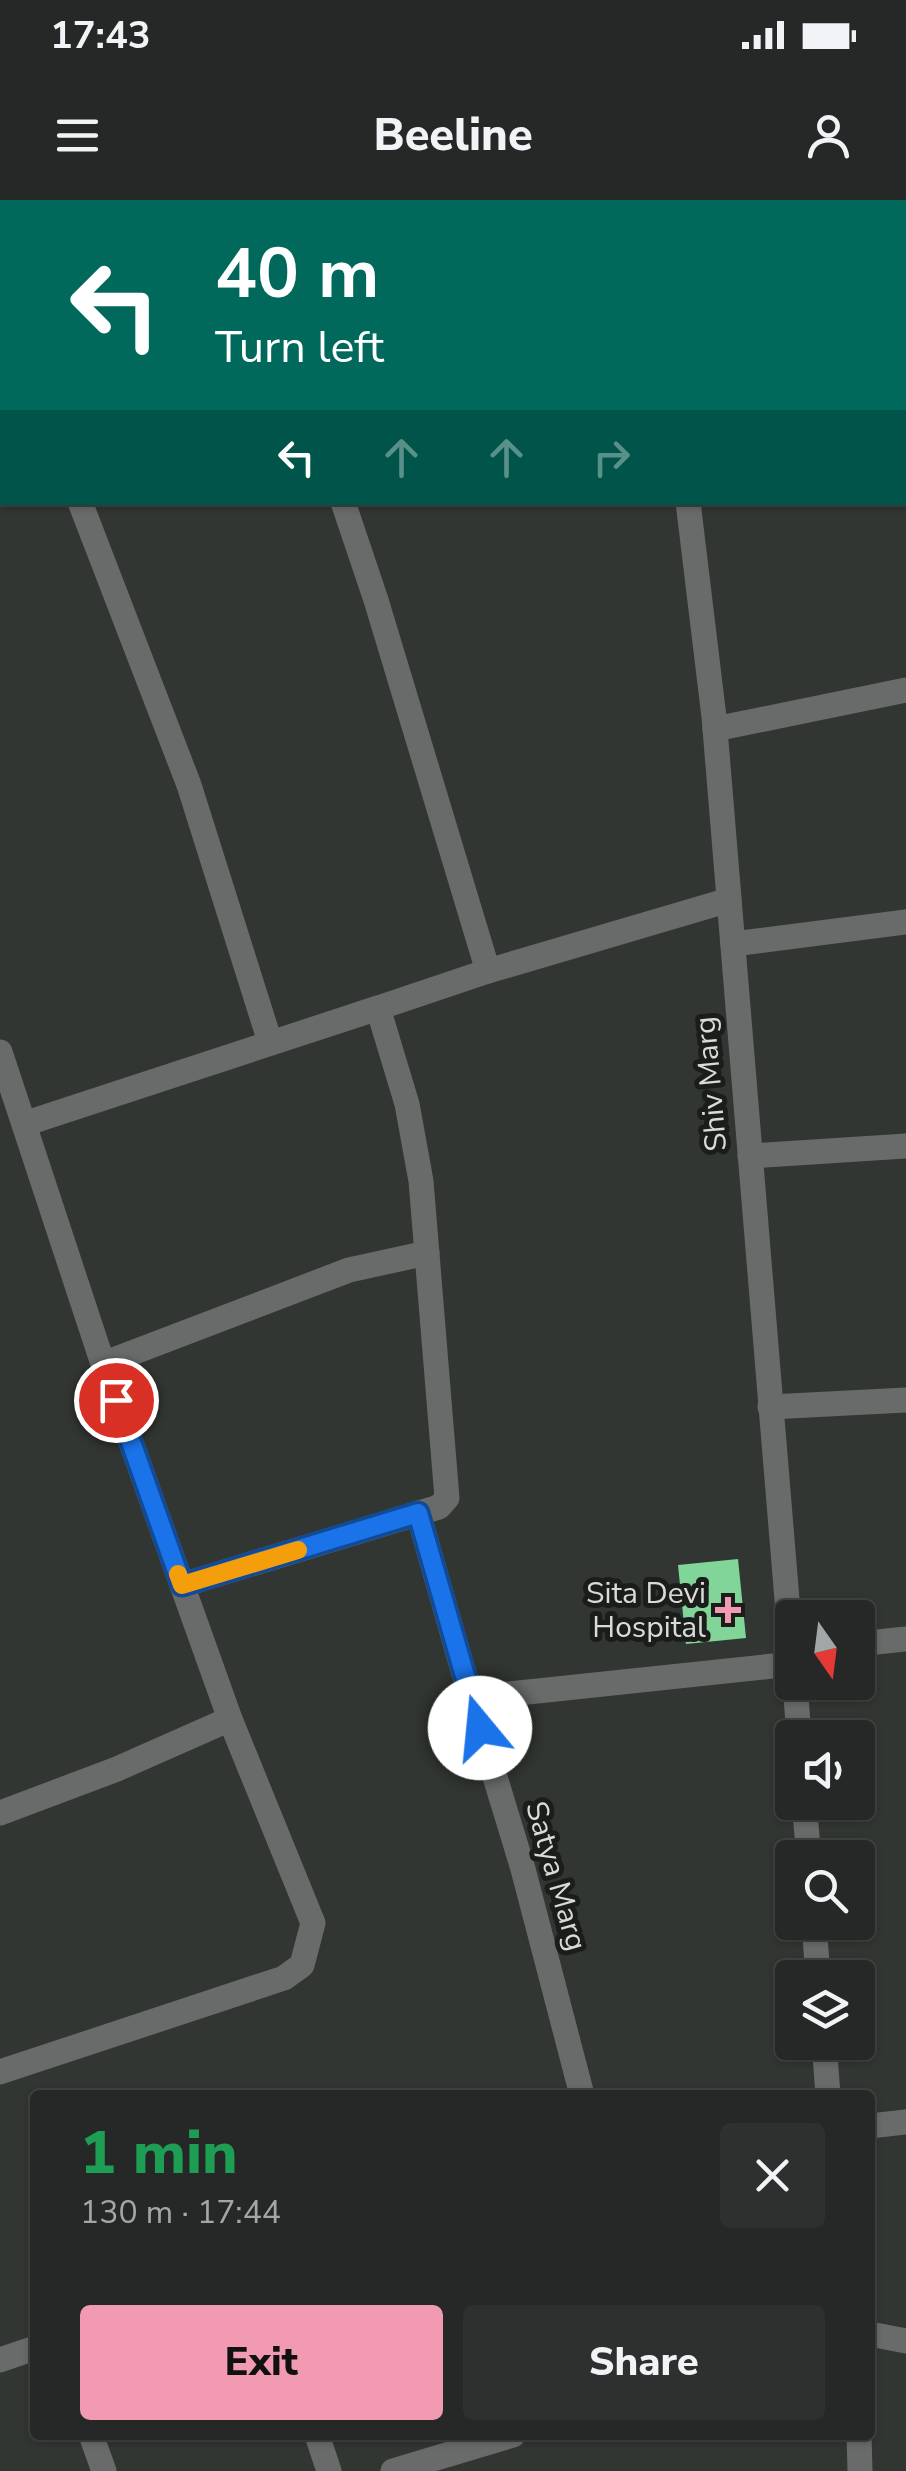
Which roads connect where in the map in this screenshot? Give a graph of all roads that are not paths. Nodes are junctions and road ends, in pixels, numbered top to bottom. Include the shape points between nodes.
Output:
1 (81, 505) edge
2 (345, 505) edge
3 (688, 505) edge
4 (906, 690) edge
5 (715, 729) junction
6 (729, 900) junction
7 (906, 922) edge
8 (733, 944) junction
9 (488, 971) junction
10 (378, 1008) junction
11 (270, 1042) junction
12 (0, 1052) edge
13 (24, 1124) junction
14 (906, 1146) edge
15 (750, 1156) junction
16 (428, 1253) junction
17 (103, 1364) junction
18 (906, 1400) edge
19 (770, 1407) junction
20 (418, 1513) junction
21 (182, 1585) junction
22 (787, 1600) edge
23 (906, 1639) edge
24 (875, 1642) edge
25 (775, 1658) edge
26 (472, 1698) junction
27 (230, 1719) junction
28 (0, 1813) edge
29 (825, 2060) edge
30 (0, 2072) edge
31 (581, 2090) edge
32 (828, 2090) edge
33 (906, 2122) edge
34 (875, 2125) edge
35 (875, 2335) edge
36 (906, 2340) edge
37 (30, 2350) edge
38 (0, 2360) edge
39 (93, 2440) edge
40 (319, 2440) edge
41 (496, 2440) edge
42 (859, 2440) edge
43 (104, 2471) edge
44 (329, 2471) edge
45 (393, 2471) edge
46 (860, 2471) edge

1 - 11 street via 189,785
2 - 9 street
3 - 5 street, Shiv Marg
4 - 5 street
5 - 6 street, Shiv Marg
6 - 8 street, Shiv Marg
6 - 9 street
7 - 8 street
8 - 15 street, Shiv Marg
9 - 10 street
10 - 11 street
10 - 16 street via 407,1104
11 - 13 street
12 - 13 street
13 - 17 street
14 - 15 street
15 - 19 street, Shiv Marg
16 - 17 street via 350,1270
16 - 20 street via 447,1498
17 - 21 street
18 - 19 street
19 - 22 street, Shiv Marg
20 - 21 street
20 - 26 street, Satya Marg
21 - 27 street
23 - 24 street
25 - 26 street
26 - 31 street, Satya Marg
27 - 28 street
27 - 30 street via 313,1922 302,1965 284,1978
29 - 32 street
33 - 34 street
35 - 36 street
37 - 38 street
39 - 43 street
40 - 44 street
41 - 45 street
42 - 46 street

